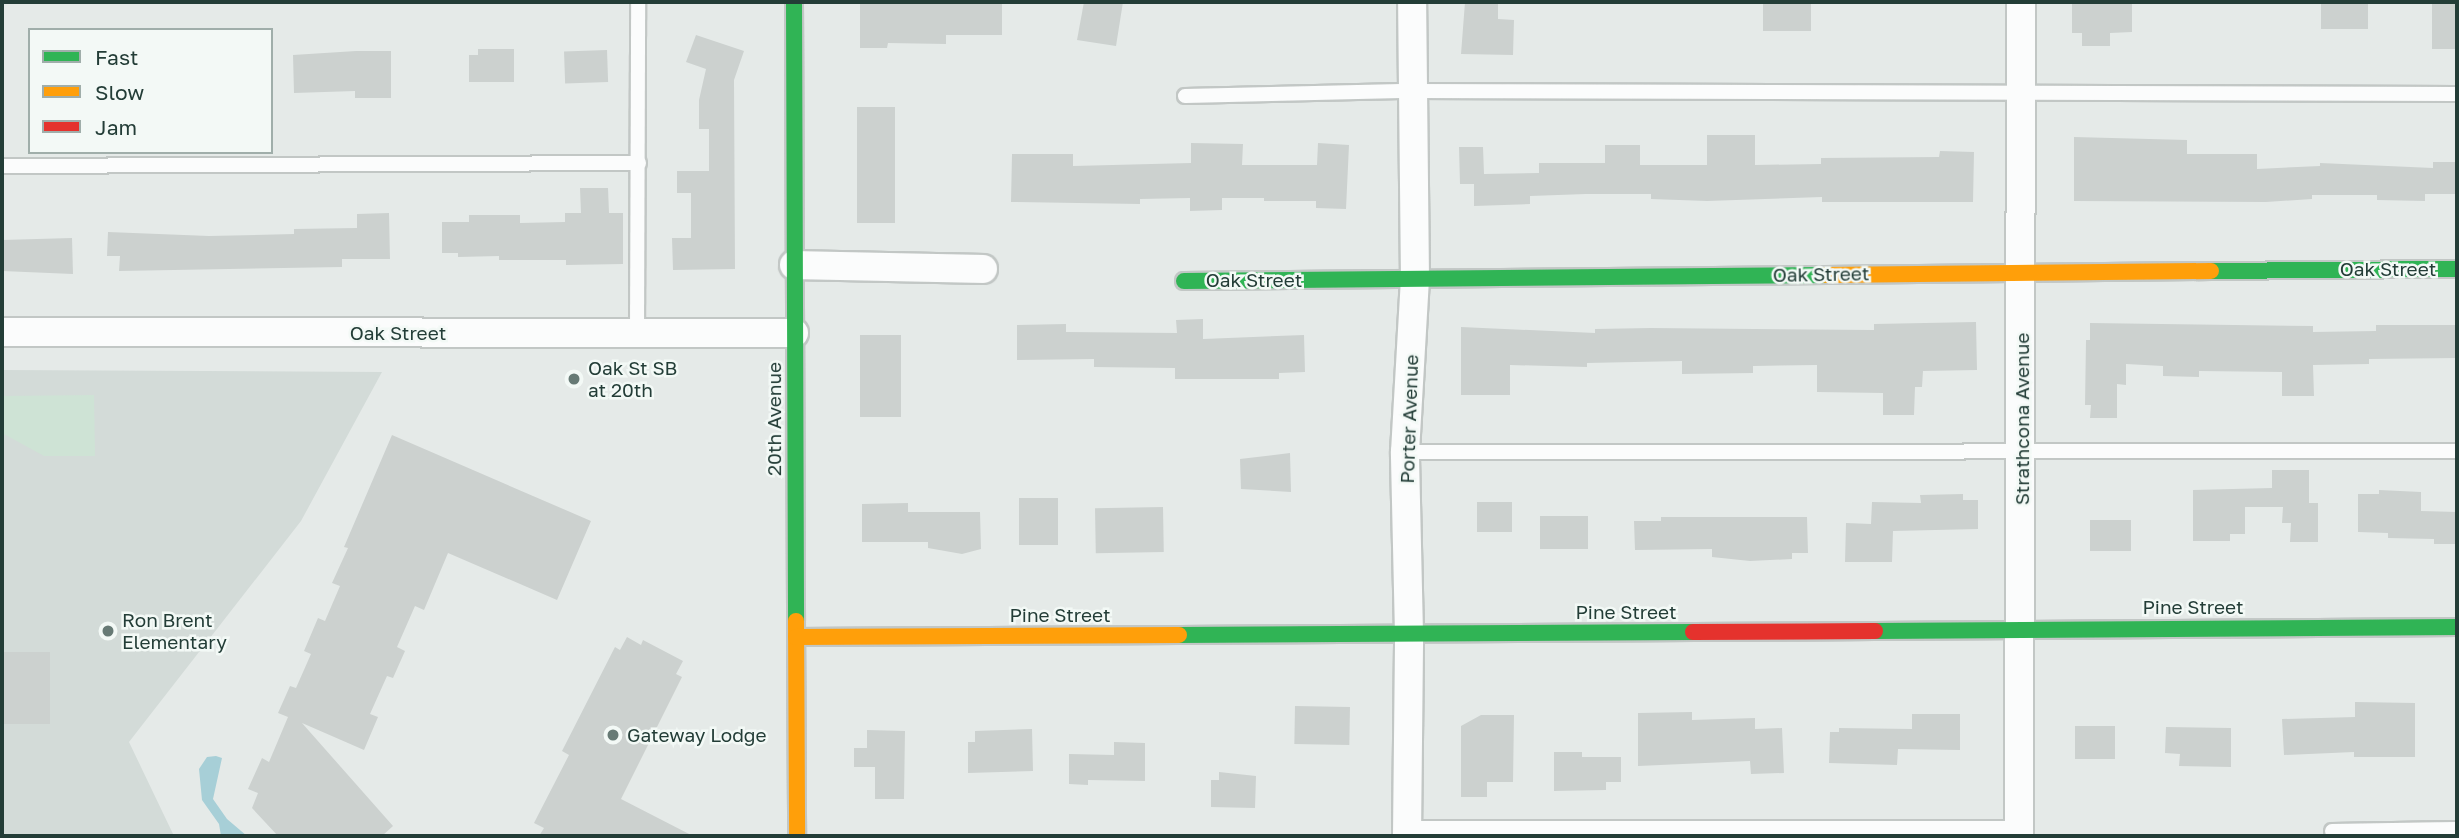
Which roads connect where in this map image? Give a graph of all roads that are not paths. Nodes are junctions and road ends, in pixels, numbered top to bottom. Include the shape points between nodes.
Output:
1 (638, 2) edge
2 (793, 2) edge
3 (1412, 2) edge
4 (2021, 2) edge
5 (1412, 91) junction
6 (2457, 94) edge
7 (2020, 95) junction
8 (1185, 96) dead end
9 (639, 163) junction
10 (2, 166) edge
11 (794, 265) junction
12 (983, 269) dead end
13 (2457, 269) edge
14 (2022, 272) junction
15 (1415, 279) junction
16 (1184, 281) dead end
17 (2, 332) edge
18 (637, 333) junction
19 (794, 333) junction
20 (2022, 451) junction
21 (2457, 451) edge
22 (1405, 452) junction
23 (2457, 627) edge
24 (2020, 629) junction
25 (1409, 634) junction
26 (796, 636) junction
27 (2457, 829) edge
28 (2332, 831) dead end
29 (1407, 832) edge
30 (2019, 832) edge
31 (797, 836) edge

1 - 9 lane
2 - 11 street, 20th Avenue
3 - 5 street, Porter Avenue
4 - 7 street, Strathcona Avenue
5 - 7 lane
5 - 8 lane
5 - 15 street, Porter Avenue
6 - 7 lane
7 - 14 street, Strathcona Avenue
9 - 10 lane
9 - 18 lane
11 - 12 street
11 - 19 street, 20th Avenue
13 - 14 street, Oak Street
14 - 15 street, Oak Street
14 - 20 street, Strathcona Avenue
15 - 16 street, Oak Street
15 - 22 street, Porter Avenue
17 - 18 street, Oak Street
18 - 19 street, Oak Street
19 - 26 street, 20th Avenue
20 - 21 lane
20 - 22 lane
20 - 24 street, Strathcona Avenue
22 - 25 street, Porter Avenue
23 - 24 street, Pine Street
24 - 25 street, Pine Street
24 - 30 street, Strathcona Avenue
25 - 26 street, Pine Street
25 - 29 street, Porter Avenue
26 - 31 street, 20th Avenue
27 - 28 lane
29 - 30 lane

